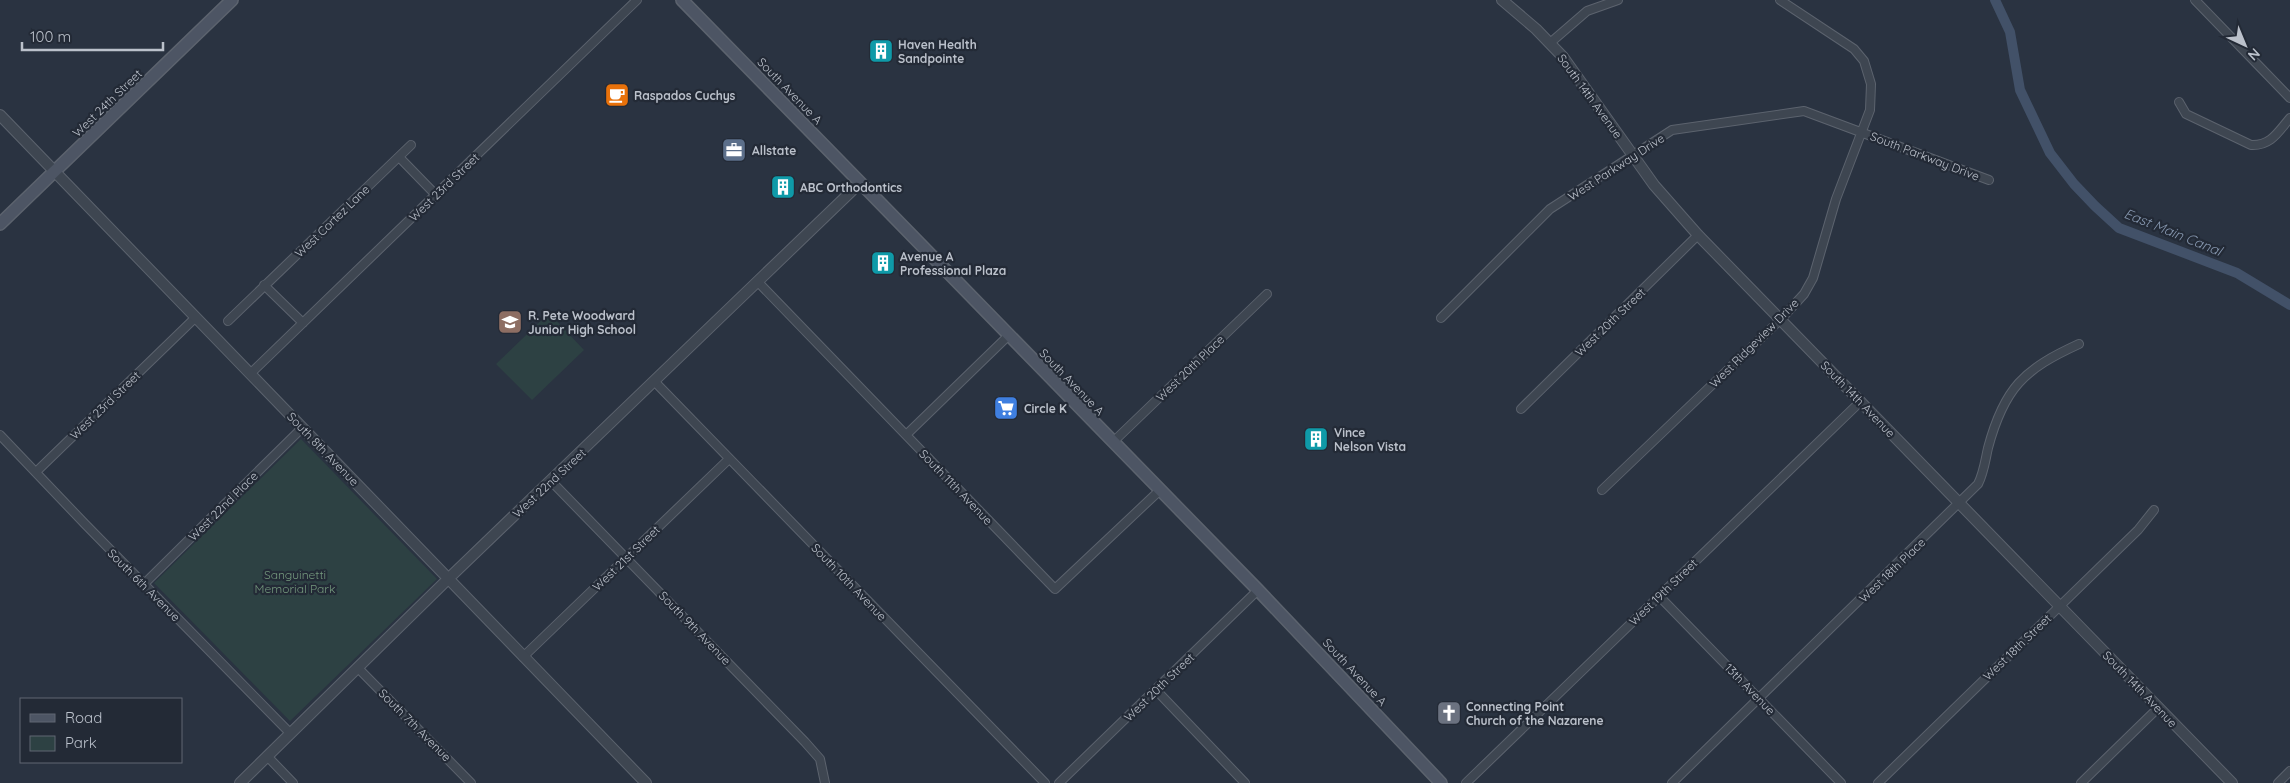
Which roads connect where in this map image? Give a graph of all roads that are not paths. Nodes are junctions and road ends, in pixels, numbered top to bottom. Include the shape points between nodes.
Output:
1 (232, 0) edge
2 (637, 0) edge
3 (682, 0) edge
4 (1502, 0) edge
5 (1618, 0) edge
6 (1780, 0) edge
7 (2195, 0) edge
8 (1550, 43) junction
9 (2290, 98) edge
10 (2179, 102) dead end
11 (0, 115) edge
12 (2290, 118) edge
13 (1862, 132) junction
14 (411, 145) dead end
15 (399, 156) junction
16 (1633, 156) junction
17 (56, 171) junction
18 (1989, 180) dead end
19 (860, 183) junction
20 (435, 194) junction
21 (0, 224) edge
22 (1698, 235) junction
23 (758, 282) junction
24 (264, 285) junction
25 (1267, 294) dead end
26 (196, 317) junction
27 (1441, 318) dead end
28 (1781, 319) junction
29 (228, 321) dead end
30 (303, 323) junction
31 (1008, 336) junction
32 (2079, 344) dead end
33 (250, 374) junction
34 (654, 381) junction
35 (1861, 401) junction
36 (1521, 409) dead end
37 (302, 428) junction
38 (0, 434) edge
39 (906, 435) junction
40 (1113, 442) junction
41 (729, 459) junction
42 (37, 472) junction
43 (552, 481) junction
44 (1602, 490) dead end
45 (1159, 491) junction
46 (1960, 504) junction
47 (2154, 510) dead end
48 (627, 558) junction
49 (448, 579) junction
50 (144, 584) junction
51 (1258, 590) junction
52 (1659, 596) junction
53 (2060, 606) junction
54 (523, 657) junction
55 (358, 668) junction
56 (1156, 690) junction
57 (1759, 699) junction
58 (2158, 708) junction
59 (290, 733) junction
60 (267, 756) junction
61 (2290, 771) edge
62 (240, 783) edge
63 (293, 783) edge
64 (472, 783) edge
65 (646, 783) edge
66 (825, 783) edge
67 (1045, 783) edge
68 (1059, 783) edge
69 (1245, 783) edge
70 (1441, 783) edge
71 (1466, 783) edge
72 (1672, 783) edge
73 (1841, 783) edge
74 (1878, 783) edge
75 (2080, 783) edge
76 (2232, 783) edge
77 (2278, 783) edge

1 - 17 main road, West 24th Street
2 - 20 street, West 23rd Street
3 - 19 main road, South Avenue A
4 - 8 street, South 14th Avenue
5 - 8 street via 1588,11
6 - 13 street, West Ridgeview Drive via 1854,49 1864,61 1871,84 1870,110
7 - 9 street
8 - 16 street, South 14th Avenue via 1582,82
10 - 12 street via 2186,114 2251,145 2269,142
11 - 17 street, South 8th Avenue
13 - 16 street, West Parkway Drive via 1804,111 1672,130
13 - 18 street, South Parkway Drive
13 - 28 street, West Ridgeview Drive via 1836,199 1813,278 1804,294
14 - 15 street, West Cortez Lane
15 - 20 street
15 - 24 street, West Cortez Lane
16 - 22 street, South 14th Avenue
16 - 27 street, West Parkway Drive via 1550,210
17 - 21 main road, West 24th Street
17 - 26 street, South 8th Avenue
19 - 23 street, West 22nd Street
19 - 31 main road, South Avenue A
20 - 30 street, West 23rd Street
22 - 28 street, South 14th Avenue
22 - 36 street, West 20th Street
23 - 34 street, West 22nd Street
23 - 39 street, South 11th Avenue
24 - 29 street, West Cortez Lane
24 - 30 street
25 - 40 street, West 20th Place
26 - 33 street, South 8th Avenue
26 - 42 street, West 23rd Street
28 - 35 street, South 14th Avenue
28 - 44 street, West Ridgeview Drive
30 - 33 street, West 23rd Street
31 - 39 street
31 - 40 main road, South Avenue A
32 - 46 street, West 18th Place via 2036,366 2007,397 1988,448 1983,474
33 - 37 street, South 8th Avenue
34 - 41 street, South 10th Avenue
34 - 43 street, West 22nd Street
35 - 46 street, South 14th Avenue
35 - 52 street, West 19th Street
37 - 49 street, South 8th Avenue
37 - 50 street, West 22nd Place
38 - 42 street, South 6th Avenue
39 - 45 street, South 11th Avenue via 1055,589
40 - 45 main road, South Avenue A
41 - 48 street, West 21st Street
41 - 67 street, South 10th Avenue
42 - 50 street, South 6th Avenue
43 - 48 street, South 9th Avenue
43 - 49 street, West 22nd Street
45 - 51 main road, South Avenue A
46 - 53 street, South 14th Avenue
46 - 57 street, West 18th Place
47 - 53 street, West 18th Street via 2138,530
48 - 54 street, West 21st Street
48 - 66 street, South 9th Avenue via 820,759
49 - 54 street, South 8th Avenue
49 - 55 street, West 22nd Street
50 - 59 street, South 6th Avenue
51 - 56 street, West 20th Street
51 - 70 main road, South Avenue A
52 - 57 street, 13th Avenue
52 - 71 street, West 19th Street
53 - 58 street, South 14th Avenue
53 - 74 street, West 18th Street
54 - 65 street, South 8th Avenue
55 - 59 street, West 22nd Street
55 - 64 street, South 7th Avenue
56 - 68 street, West 20th Street
56 - 69 street
57 - 72 street, West 18th Place
57 - 73 street, 13th Avenue
58 - 75 street
58 - 76 street, South 14th Avenue
59 - 60 street, West 22nd Street
60 - 62 street, West 22nd Street
60 - 63 street
61 - 77 street

